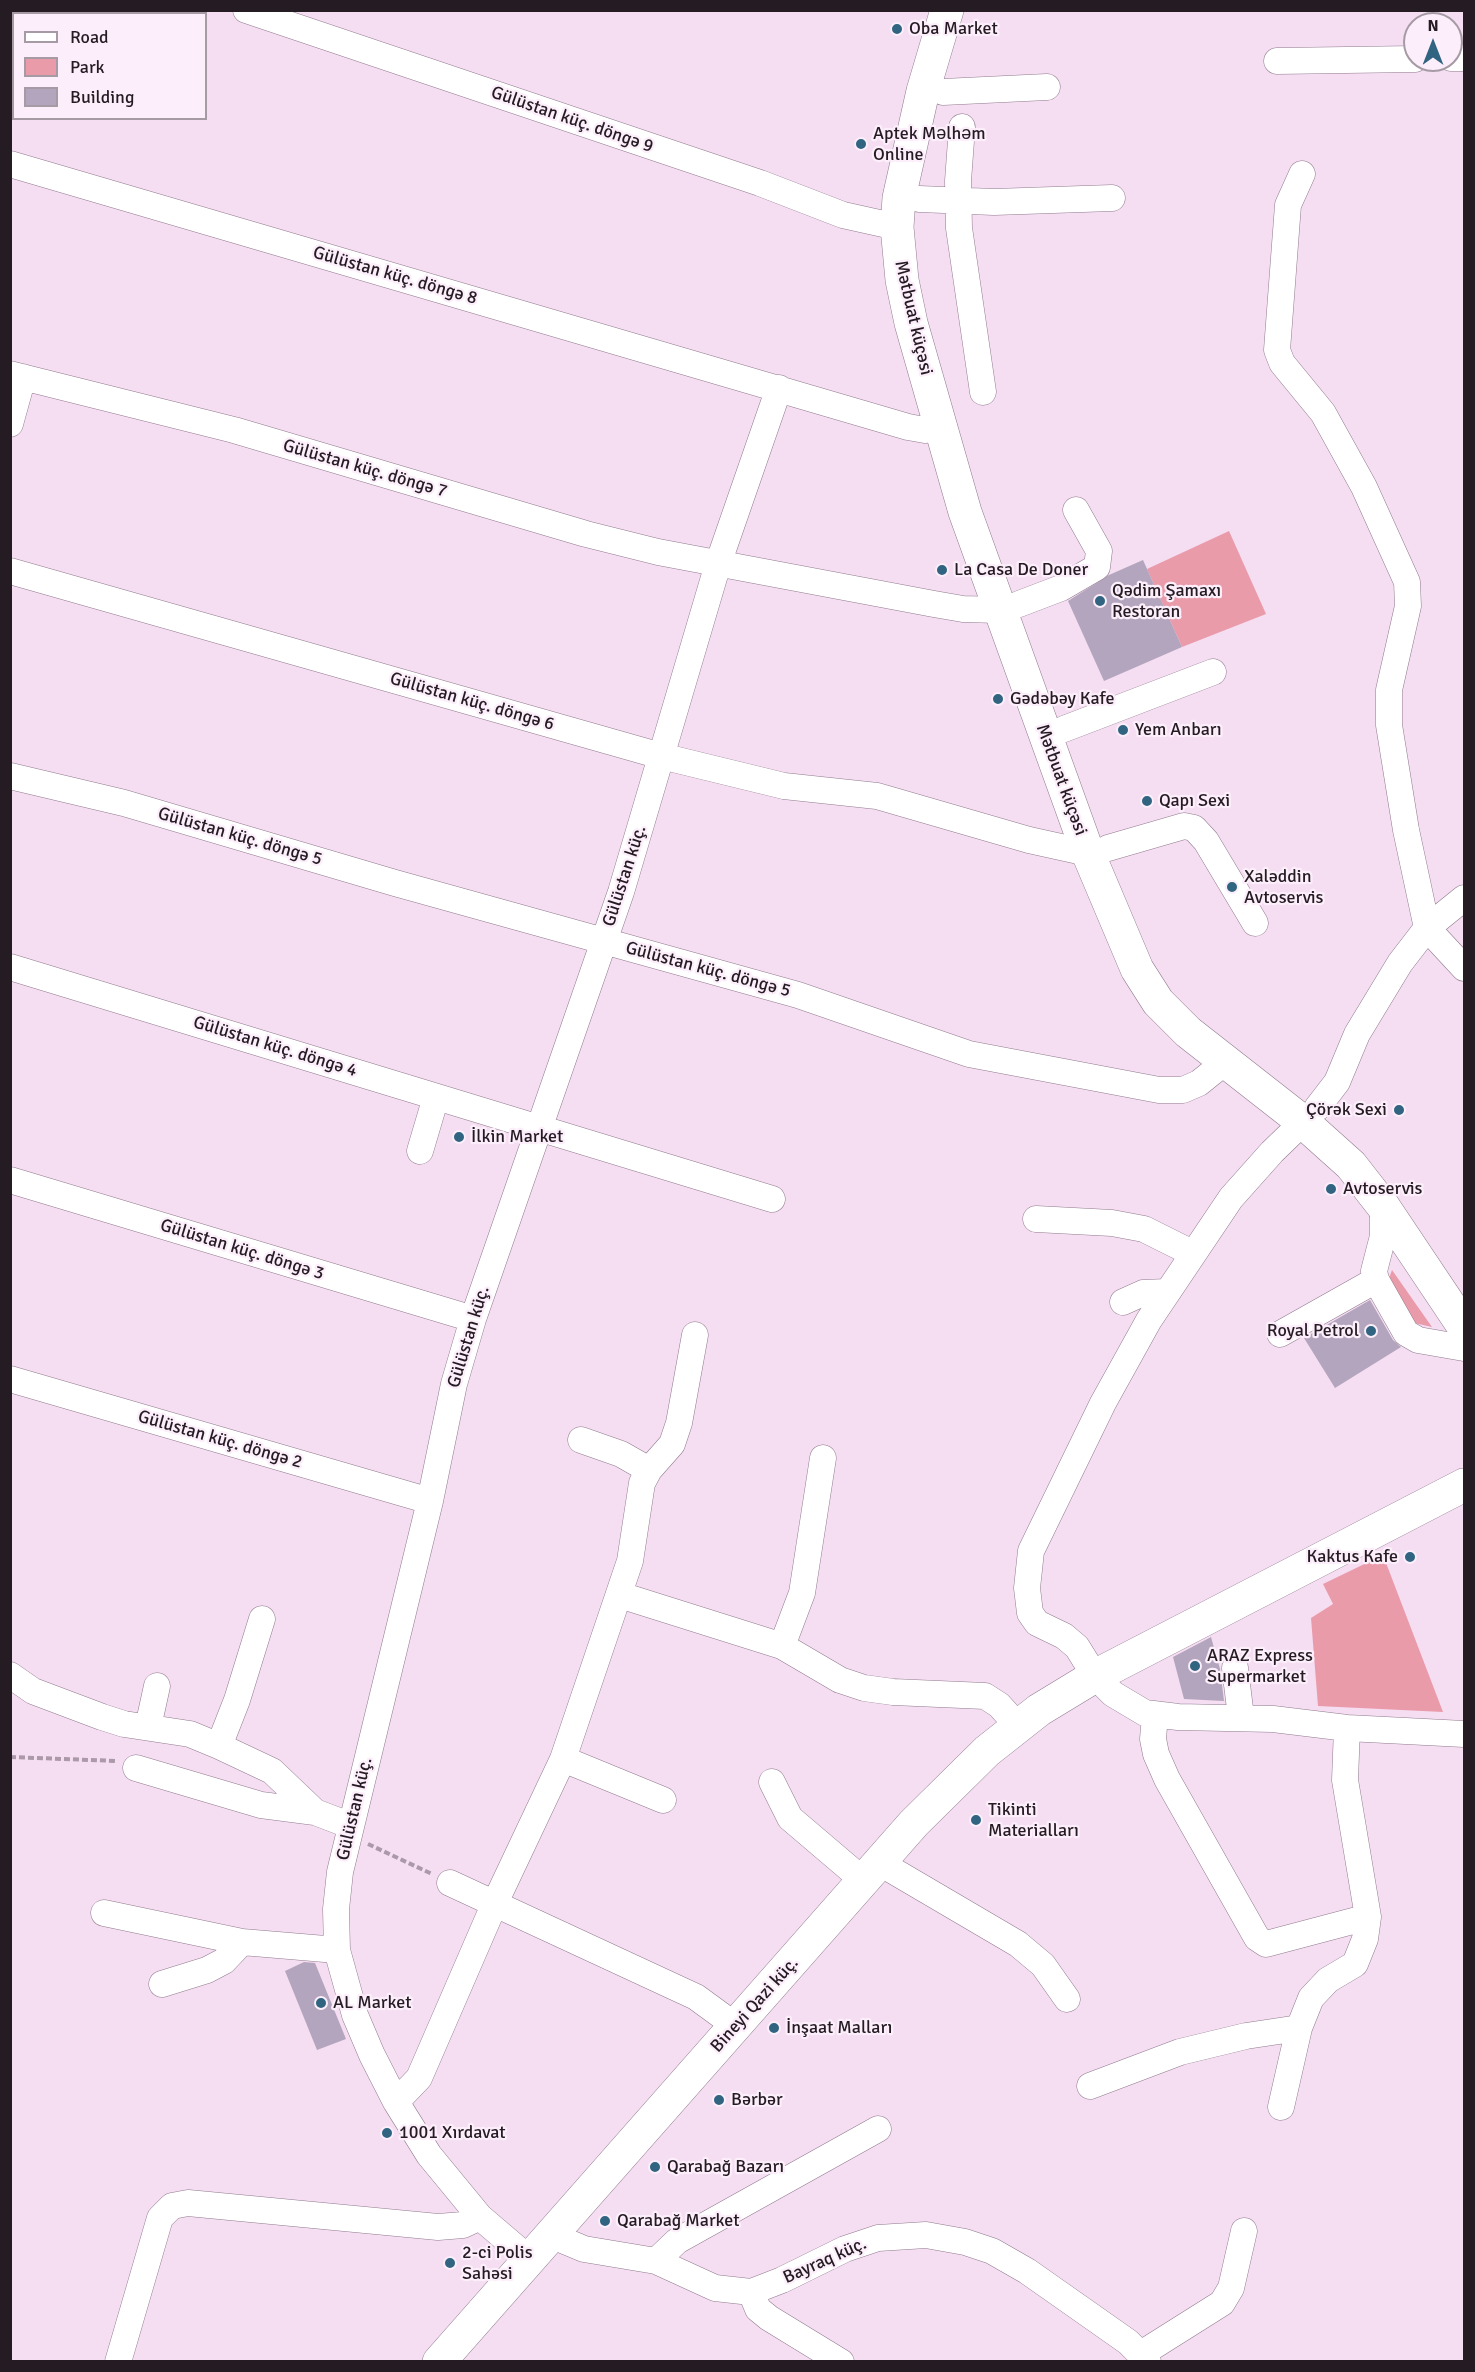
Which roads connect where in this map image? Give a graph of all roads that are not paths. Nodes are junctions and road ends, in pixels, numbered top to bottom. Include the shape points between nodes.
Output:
1 (246, 10) edge
2 (958, 11) edge
3 (1403, 59) edge
4 (1277, 62) dead end
5 (1047, 87) dead end
6 (943, 92) junction
7 (962, 128) dead end
8 (10, 164) edge
9 (1302, 174) dead end
10 (1112, 198) dead end
11 (957, 201) junction
12 (911, 218) junction
13 (17, 375) edge
14 (779, 388) junction
15 (983, 392) dead end
16 (10, 424) edge
17 (949, 425) junction
18 (1076, 510) dead end
19 (718, 564) junction
20 (10, 571) edge
21 (1009, 607) junction
22 (1213, 672) dead end
23 (1055, 733) junction
24 (661, 756) junction
25 (10, 776) edge
26 (1098, 850) junction
27 (1464, 898) edge
28 (1255, 923) dead end
29 (1427, 928) junction
30 (604, 941) junction
31 (10, 967) edge
32 (1464, 968) edge
33 (1226, 1062) junction
34 (436, 1097) junction
35 (1310, 1115) junction
36 (539, 1129) junction
37 (420, 1151) dead end
38 (10, 1180) edge
39 (772, 1199) dead end
40 (1383, 1206) junction
41 (1036, 1219) dead end
42 (1192, 1253) junction
43 (1376, 1280) junction
44 (1464, 1287) edge
45 (1167, 1292) junction
46 (1123, 1302) dead end
47 (473, 1319) junction
48 (1464, 1327) edge
49 (1280, 1334) dead end
50 (694, 1335) dead end
51 (1464, 1348) edge
52 (10, 1379) edge
53 (581, 1440) dead end
54 (823, 1458) dead end
55 (649, 1470) junction
56 (1464, 1485) edge
57 (430, 1501) junction
58 (620, 1594) junction
59 (262, 1619) dead end
60 (782, 1646) junction
61 (1235, 1668) dead end
62 (10, 1675) edge
63 (1095, 1676) junction
64 (157, 1686) dead end
65 (1155, 1715) junction
66 (1241, 1717) junction
67 (1464, 1722) edge
68 (1018, 1726) junction
69 (148, 1727) junction
70 (1347, 1728) junction
71 (1464, 1734) edge
72 (219, 1746) junction
73 (562, 1760) junction
74 (136, 1768) road end
75 (772, 1782) dead end
76 (663, 1800) dead end
77 (315, 1812) junction
78 (348, 1831) junction
79 (872, 1872) junction
80 (450, 1882) road end
81 (494, 1905) junction
82 (104, 1913) dead end
83 (1368, 1917) junction
84 (242, 1942) junction
85 (337, 1950) junction
86 (162, 1984) dead end
87 (1067, 1999) dead end
88 (736, 2026) junction
89 (1299, 2028) junction
90 (1090, 2086) dead end
91 (396, 2102) junction
92 (1281, 2107) dead end
93 (879, 2129) dead end
94 (480, 2217) junction
95 (1244, 2231) dead end
96 (538, 2246) junction
97 (656, 2261) junction
98 (751, 2292) junction
99 (1144, 2358) edge
100 (118, 2361) edge
101 (439, 2361) edge
102 (841, 2361) edge

1 - 12 street, Gülüstan küç. döngə 9 via 760,183 843,215 873,224
2 - 6 main road, Mətbuat küçəsi
2 - 12 main road, Mətbuat küçəsi via 905,162
3 - 4 street
5 - 6 street
6 - 12 main road, Mətbuat küçəsi
7 - 11 street
8 - 14 street, Gülüstan küç. döngə 8
9 - 29 street via 1288,205 1277,350 1282,363 1323,413 1364,487 1407,582 1408,606 1389,690 1389,725
10 - 11 street, Gülüstan küç. döngə 9
11 - 12 street, Gülüstan küç. döngə 9
11 - 15 street
12 - 17 main road, Mətbuat küçəsi
13 - 16 street
13 - 19 street, Gülüstan küç. döngə 7 via 234,430 586,534
14 - 17 street, Gülüstan küç. döngə 8 via 908,428 926,430
14 - 19 street, Gülüstan küç.
17 - 21 main road, Mətbuat küçəsi via 983,507
18 - 21 street via 1100,551 1097,567 1061,588
19 - 21 street, Gülüstan küç. döngə 7 via 953,607
19 - 24 street, Gülüstan küç.
20 - 24 street, Gülüstan küç. döngə 6
21 - 23 main road, Mətbuat küçəsi
22 - 23 street
23 - 26 main road, Mətbuat küçəsi
24 - 26 street, Gülüstan küç. döngə 6 via 784,786 877,796 937,815
24 - 30 street, Gülüstan küç.
25 - 30 street, Gülüstan küç. döngə 5 via 124,803
26 - 28 street via 1184,826 1194,828 1206,841
26 - 33 main road, Mətbuat küçəsi via 1118,928 1142,978 1158,1002
26 - 35 main road, Mətbuat küçəsi via 1155,960 1176,991
27 - 29 street
29 - 32 street
29 - 35 street via 1400,963 1357,1034 1338,1082
30 - 33 street, Gülüstan küç. döngə 5 via 798,994 969,1054 1035,1068 1158,1090 1183,1090
30 - 36 street, Gülüstan küç.
31 - 34 street, Gülüstan küç. döngə 4
33 - 35 main road, Mətbuat küçəsi
34 - 36 street, Gülüstan küç. döngə 4
34 - 37 street
35 - 40 main road, Mətbuat küçəsi
35 - 42 street via 1232,1198
35 - 44 main road, Mətbuat küçəsi via 1346,1131 1385,1173
36 - 39 street, Gülüstan küç. döngə 4
36 - 47 street, Gülüstan küç.
38 - 47 street, Gülüstan küç. döngə 3
40 - 43 street
40 - 48 main road, Mətbuat küçəsi
41 - 42 street via 1112,1223 1144,1229
42 - 45 street
43 - 49 street
43 - 51 street via 1406,1333 1418,1340
45 - 46 street via 1143,1293
45 - 63 street via 1103,1403 1042,1523 1027,1564 1030,1613 1037,1623 1077,1647
47 - 57 street, Gülüstan küç. via 454,1384
50 - 55 street via 672,1444
52 - 57 street, Gülüstan küç. döngə 2
53 - 55 street via 621,1454
54 - 60 street via 802,1593
55 - 58 street via 638,1497 630,1561
56 - 63 main road, Bineyi Qazi küç.
57 - 78 street, Gülüstan küç.
58 - 60 street
58 - 73 street
59 - 72 street
60 - 68 street via 840,1680 864,1688 985,1696 999,1704
61 - 66 street
62 - 69 street via 41,1695 124,1724
63 - 65 street via 1113,1694
63 - 68 main road, Bineyi Qazi küç.
64 - 69 street
65 - 66 street
65 - 83 street via 1153,1739 1163,1771 1257,1938 1266,1944
66 - 70 street
67 - 71 street
68 - 79 main road, Bineyi Qazi küç. via 947,1789
69 - 72 street via 190,1734
70 - 71 street
70 - 83 street via 1345,1780
72 - 77 street via 272,1771
73 - 76 street
73 - 81 street
74 - 77 street via 261,1804
75 - 79 street via 790,1818
77 - 78 street
78 - 85 street, Gülüstan küç. via 336,1909
79 - 87 street via 1018,1944 1043,1965
79 - 88 main road, Bineyi Qazi küç.
80 - 81 street
81 - 88 street via 696,1997
81 - 91 street via 419,2078
82 - 84 street
83 - 89 street via 1355,1964 1318,1989
84 - 85 street
84 - 86 street via 224,1961 207,1971
85 - 91 street, Gülüstan küç. via 356,2015
88 - 96 main road, Bineyi Qazi küç.
89 - 90 street via 1180,2052
89 - 92 street
91 - 94 street, Gülüstan küç. via 429,2155
93 - 97 street via 677,2241
94 - 96 street, Gülüstan küç.
94 - 100 street via 463,2225 438,2227 188,2204 172,2206 160,2218
95 - 99 street via 1232,2288 1222,2303
96 - 97 street
96 - 101 main road, Bineyi Qazi küç.
97 - 98 street via 715,2288
98 - 99 street, Bayraq küç. via 878,2238 926,2235 992,2251 1128,2342
98 - 102 street via 758,2309 769,2318

